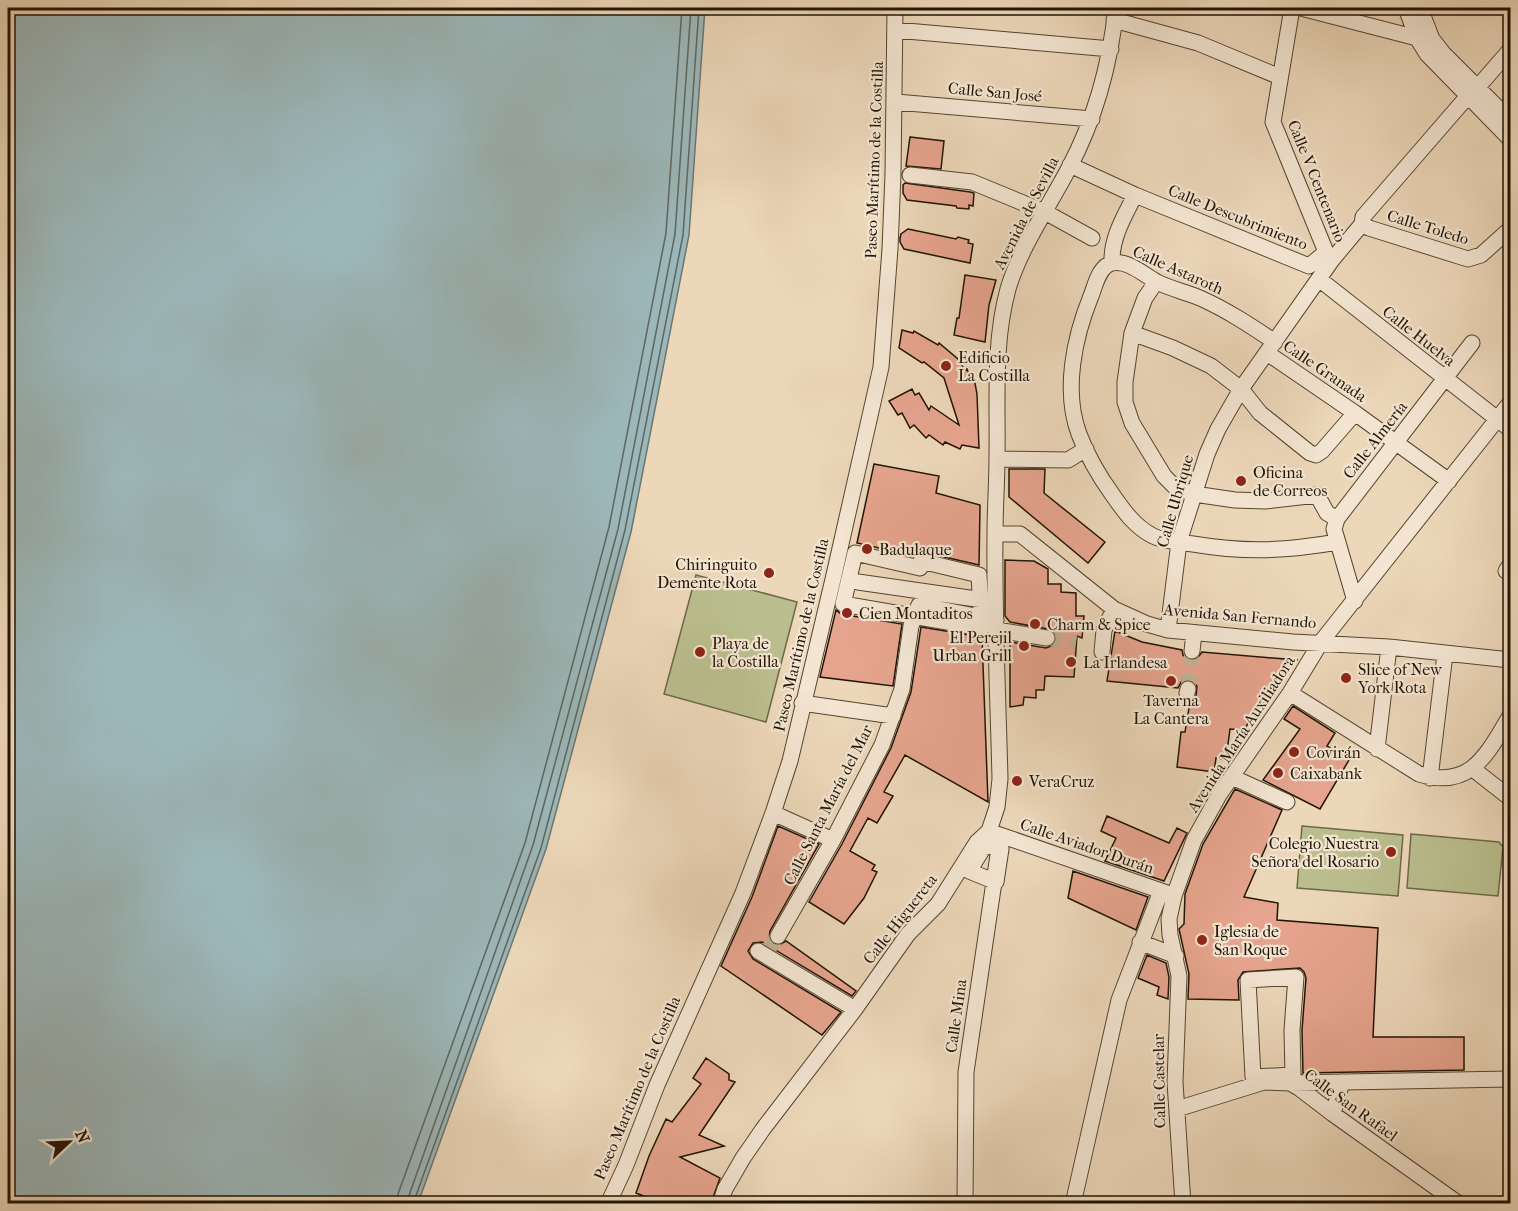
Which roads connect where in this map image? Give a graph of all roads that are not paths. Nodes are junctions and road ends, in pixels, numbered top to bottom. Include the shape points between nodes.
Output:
1 (895, 8) edge
2 (1292, 8) edge
3 (1301, 8) edge
4 (1406, 8) edge
5 (1420, 8) edge
6 (1115, 14) edge
7 (895, 30) junction
8 (1417, 38) junction
9 (1111, 49) junction
10 (1510, 50) edge
11 (1280, 77) junction
12 (1472, 92) junction
13 (896, 102) junction
14 (1092, 119) junction
15 (1510, 120) edge
16 (1510, 139) edge
17 (1070, 165) junction
18 (910, 175) dead end
19 (1134, 195) junction
20 (1045, 212) junction
21 (1362, 224) junction
22 (1510, 229) edge
23 (1092, 238) dead end
24 (1329, 256) junction
25 (1112, 263) junction
26 (1319, 279) junction
27 (1156, 282) junction
28 (1132, 333) junction
29 (1472, 343) dead end
30 (1271, 347) junction
31 (1445, 379) junction
32 (1241, 389) junction
33 (1510, 403) edge
34 (1355, 413) junction
35 (1504, 424) edge
36 (1396, 442) junction
37 (1086, 449) junction
38 (997, 459) junction
39 (1449, 481) junction
40 (1194, 494) junction
41 (1336, 519) junction
42 (995, 534) junction
43 (1179, 542) junction
44 (1338, 542) junction
45 (1510, 566) edge
46 (1510, 574) edge
47 (858, 582) dead end
48 (988, 601) junction
49 (1355, 601) junction
50 (1114, 609) junction
51 (915, 616) junction
52 (991, 622) junction
53 (1168, 630) junction
54 (1194, 633) junction
55 (1047, 638) tunnel mouth
56 (1321, 642) junction
57 (1389, 648) junction
58 (1192, 651) tunnel mouth
59 (1102, 652) dead end
60 (1445, 654) junction
61 (1510, 660) edge
62 (1290, 693) junction
63 (802, 703) junction
64 (894, 716) junction
65 (1510, 717) edge
66 (1377, 749) junction
67 (1473, 769) junction
68 (1232, 777) junction
69 (1430, 778) junction
70 (1510, 798) edge
71 (1287, 802) dead end
72 (773, 813) junction
73 (989, 831) junction
74 (833, 840) junction
75 (1002, 842) junction
76 (994, 882) junction
77 (1165, 894) junction
78 (778, 936) tunnel mouth
79 (1140, 944) junction
80 (763, 952) dead end
81 (1175, 957) junction
82 (855, 1009) junction
83 (1291, 1079) junction
84 (1510, 1079) edge
85 (1342, 1082) junction
86 (1177, 1109) junction
87 (1333, 1114) junction
88 (608, 1203) edge
89 (720, 1203) edge
90 (965, 1203) edge
91 (1073, 1203) edge
92 (1183, 1203) edge
93 (1459, 1203) edge

1 - 7 street, Paseo Marítimo de la Costilla
2 - 11 street, Calle V Centenario
3 - 8 street
4 - 8 street
5 - 12 street via 1432,39
6 - 9 street, Avenida de Sevilla
6 - 11 street
7 - 9 street
7 - 13 street, Paseo Marítimo de la Costilla
8 - 12 street via 1427,54
9 - 14 street, Avenida de Sevilla
10 - 12 street, Calle Ubrique
11 - 24 street, Calle V Centenario via 1273,122
12 - 15 street
12 - 16 street
12 - 21 street, Calle Ubrique via 1363,217
13 - 14 street, Calle San José
13 - 63 street, Paseo Marítimo de la Costilla via 881,367
14 - 17 street, Avenida de Sevilla
17 - 19 street
17 - 20 street, Avenida de Sevilla
18 - 20 street via 972,182
19 - 24 street, Calle Descubrimiento via 1309,266
19 - 25 street via 1112,248
20 - 23 street
20 - 38 street, Avenida de Sevilla via 1009,288 1001,321
21 - 22 street, Calle Toledo via 1468,259 1481,255
21 - 24 street, Calle Ubrique
24 - 26 street, Calle Ubrique
25 - 27 street, Calle Astaroth via 1143,272
25 - 37 street, Calle Astaroth via 1099,276 1083,314 1075,348 1071,382 1074,410
26 - 30 street, Calle Ubrique
26 - 31 street, Calle Huelva
27 - 28 street via 1145,298
27 - 30 street, Calle Astaroth via 1236,316
28 - 32 street via 1211,366
28 - 40 street via 1125,382 1125,402 1132,423 1164,476 1176,488
29 - 31 street, Calle Almería
30 - 32 street, Calle Ubrique
30 - 34 street, Calle Granada
31 - 35 street, Calle Huelva
31 - 36 street, Calle Almería
32 - 34 street via 1260,413 1316,455
32 - 40 street, Calle Ubrique via 1207,454
33 - 35 street, Avenida María Auxiliadora
34 - 36 street, Calle Granada
35 - 39 street, Avenida María Auxiliadora
36 - 39 street, Calle Granada
36 - 41 street, Calle Almería
37 - 38 street via 1068,460
37 - 43 street, Calle Astaroth via 1103,481 1139,528 1154,537
38 - 42 street, Avenida de Sevilla
39 - 49 street, Avenida María Auxiliadora
40 - 41 street via 1265,501 1317,495 1327,513
40 - 43 street, Calle Ubrique
41 - 44 street
42 - 48 street, Avenida de Sevilla
42 - 50 street, Avenida San Fernando via 1020,534
43 - 44 street, Calle Astaroth via 1265,551
43 - 53 street, Calle Ubrique
44 - 49 street
45 - 46 street via 1506,571
47 - 48 street
48 - 51 street via 980,575 921,561 920,568 855,553 843,604
48 - 52 street, Calle Higuereta
49 - 56 street, Avenida María Auxiliadora
50 - 53 street, Avenida San Fernando
50 - 59 street via 1104,630
51 - 52 street via 982,628
51 - 64 street, Calle Santa María del Mar
52 - 55 street
52 - 73 street, Calle Higuereta via 1000,779
53 - 54 street, Avenida San Fernando
54 - 56 street, Avenida San Fernando
54 - 58 street
56 - 57 street, Avenida San Fernando
56 - 62 street, Avenida María Auxiliadora
57 - 60 street, Avenida San Fernando
57 - 66 street
60 - 61 street, Avenida San Fernando
60 - 69 street
62 - 66 street
62 - 68 street, Avenida María Auxiliadora
63 - 64 street
63 - 72 street, Paseo Marítimo de la Costilla
64 - 74 street, Calle Santa María del Mar
65 - 67 street via 1486,756
66 - 69 street
67 - 69 street via 1453,777
67 - 70 street
68 - 71 street
68 - 77 street, Avenida María Auxiliadora
72 - 74 street
72 - 88 street, Paseo Marítimo de la Costilla via 743,894
73 - 75 street, Calle Aviador Durán
73 - 82 street, Calle Higuereta via 977,842 938,904 908,934
74 - 78 street, Calle Santa María del Mar
75 - 76 street, Calle Mina
75 - 76 street via 984,847 969,871
75 - 77 street, Calle Aviador Durán
76 - 90 street, Calle Mina via 966,1072
77 - 79 street, Avenida María Auxiliadora via 1152,895 1132,939
77 - 81 street, Calle Castelar via 1171,898 1166,932
79 - 81 street
79 - 91 street via 1119,1000
80 - 82 street
81 - 86 street, Calle Castelar via 1179,976
82 - 89 street, Calle Higuereta via 763,1129
83 - 83 street via 1296,977 1248,981 1253,1077
83 - 85 street
83 - 86 street, Calle San Rafael via 1264,1082
83 - 87 street, Calle San Rafael
84 - 85 street
85 - 87 street
86 - 92 street, Calle Castelar
87 - 93 street, Calle San Rafael

